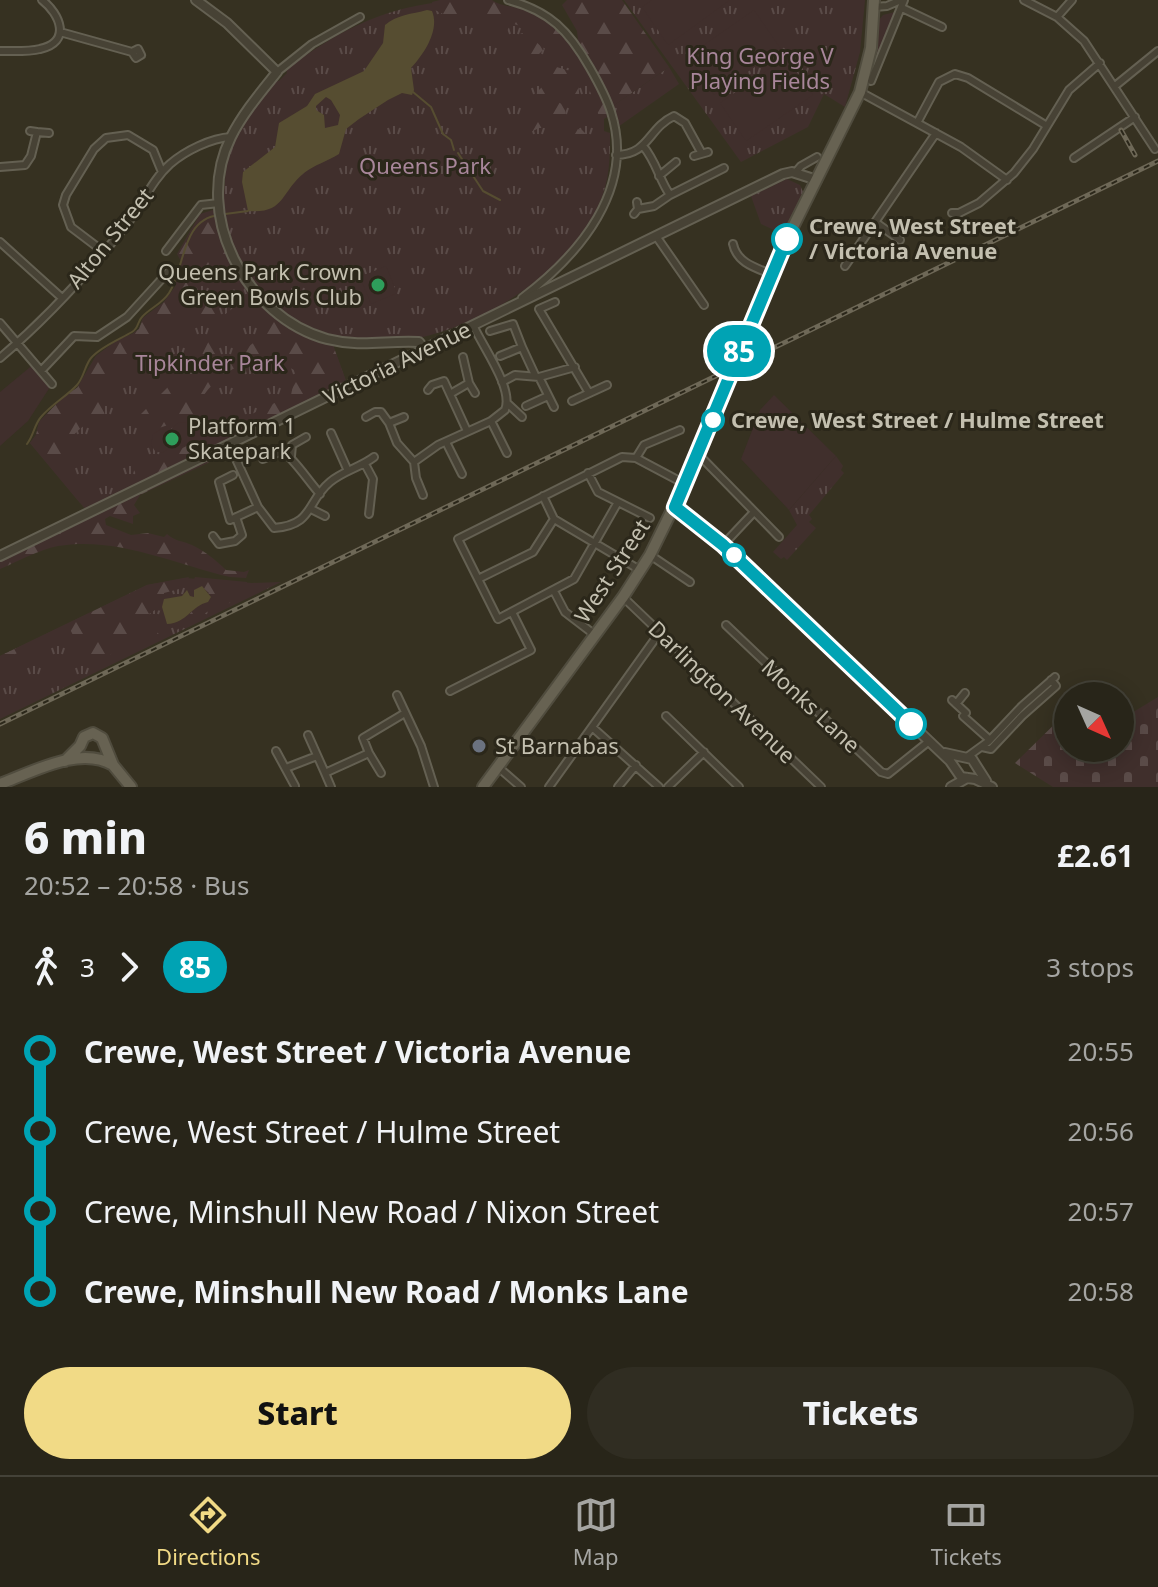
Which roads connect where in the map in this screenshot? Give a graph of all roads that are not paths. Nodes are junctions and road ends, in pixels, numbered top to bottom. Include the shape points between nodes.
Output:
1 (42, 0) edge
2 (196, 0) edge
3 (508, 0) edge
4 (1024, 0) edge
5 (1072, 0) edge
6 (902, 3) edge
7 (874, 4) edge
8 (360, 17) dead end
9 (1057, 17) junction
10 (942, 27) dead end
11 (60, 32) junction
12 (0, 51) edge
13 (1158, 51) edge
14 (132, 52) dead end
15 (1100, 63) junction
16 (277, 72) junction
17 (871, 81) dead end
18 (1115, 86) junction
19 (860, 92) junction
20 (1135, 117) junction
21 (917, 123) junction
22 (1047, 126) junction
23 (49, 133) dead end
24 (936, 133) junction
25 (231, 137) junction
26 (643, 146) junction
27 (1155, 149) dead end
28 (701, 153) dead end
29 (616, 155) junction
30 (817, 157) dead end
31 (1074, 158) dead end
32 (676, 162) dead end
33 (0, 167) edge
34 (705, 168) dead end
35 (724, 168) dead end
36 (162, 172) junction
37 (795, 174) junction
38 (659, 176) junction
39 (710, 176) junction
40 (1007, 180) junction
41 (815, 184) junction
42 (670, 195) junction
43 (636, 208) dead end
44 (220, 211) junction
45 (952, 213) dead end
46 (875, 222) junction
47 (656, 236) junction
48 (900, 240) dead end
49 (0, 242) edge
50 (733, 244) dead end
51 (166, 251) dead end
52 (104, 252) junction
53 (845, 266) dead end
54 (169, 271) dead end
55 (552, 274) junction
56 (771, 274) junction
57 (557, 285) junction
58 (62, 298) junction
59 (555, 302) dead end
60 (704, 305) dead end
61 (510, 308) junction
62 (520, 319) dead end
63 (0, 323) edge
64 (513, 324) junction
65 (474, 327) junction
66 (490, 331) dead end
67 (17, 343) junction
68 (522, 347) junction
69 (425, 350) junction
70 (500, 356) dead end
71 (463, 357) dead end
72 (0, 358) edge
73 (575, 367) junction
74 (41, 371) junction
75 (537, 376) junction
76 (502, 382) junction
77 (469, 383) junction
78 (52, 384) dead end
79 (607, 385) dead end
80 (428, 390) dead end
81 (475, 393) dead end
82 (589, 393) junction
83 (450, 394) junction
84 (548, 396) junction
85 (572, 401) dead end
86 (508, 404) junction
87 (526, 406) dead end
88 (554, 407) dead end
89 (366, 417) dead end
90 (404, 417) dead end
91 (522, 417) dead end
92 (491, 421) junction
93 (389, 423) junction
94 (680, 430) dead end
95 (467, 431) junction
96 (331, 433) dead end
97 (306, 437) dead end
98 (446, 442) junction
99 (229, 444) junction
100 (507, 453) dead end
101 (699, 455) junction
102 (291, 456) junction
103 (374, 457) dead end
104 (636, 458) junction
105 (263, 459) dead end
106 (414, 462) junction
107 (365, 464) junction
108 (348, 471) junction
109 (588, 473) junction
110 (462, 474) dead end
111 (233, 475) dead end
112 (685, 484) junction
113 (320, 494) junction
114 (423, 495) dead end
115 (543, 496) junction
116 (618, 502) junction
117 (258, 507) junction
118 (675, 507) junction
119 (311, 509) junction
120 (754, 512) junction
121 (369, 514) dead end
122 (325, 516) dead end
123 (650, 518) dead end
124 (233, 519) junction
125 (554, 519) junction
126 (213, 536) dead end
127 (779, 537) dead end
128 (594, 542) junction
129 (723, 545) junction
130 (650, 555) junction
131 (0, 556) edge
132 (640, 570) junction
133 (478, 579) junction
134 (690, 582) dead end
135 (554, 591) junction
136 (623, 597) junction
137 (512, 612) junction
138 (726, 625) dead end
139 (660, 632) junction
140 (595, 635) junction
141 (450, 691) dead end
142 (965, 693) dead end
143 (397, 695) dead end
144 (405, 713) junction
145 (666, 716) dead end
146 (592, 727) junction
147 (308, 735) dead end
148 (990, 740) junction
149 (928, 742) junction
150 (80, 746) junction
151 (105, 746) junction
152 (983, 748) junction
153 (937, 750) junction
154 (276, 751) dead end
155 (704, 752) junction
156 (369, 753) junction
157 (317, 756) junction
158 (91, 758) junction
159 (965, 758) junction
160 (64, 761) junction
161 (113, 765) junction
162 (636, 765) junction
163 (498, 767) junction
164 (286, 768) junction
165 (976, 768) junction
166 (956, 770) junction
167 (325, 773) junction
168 (381, 773) dead end
169 (968, 778) junction
170 (0, 784) edge
171 (129, 786) edge
172 (295, 786) edge
173 (331, 787) edge
174 (434, 787) edge
175 (483, 787) edge
176 (521, 787) edge
177 (549, 787) edge
178 (618, 787) edge
179 (659, 787) edge
180 (668, 787) edge
181 (739, 787) edge
182 (821, 787) edge
183 (949, 787) edge
184 (993, 787) edge

1 - 11 street via 57,14
2 - 16 street
3 - 29 street via 533,7 556,22 579,49 610,109
4 - 9 street
5 - 9 street
6 - 7 street
6 - 10 street
6 - 17 street
7 - 19 main road, West Street
8 - 16 street via 312,44
9 - 15 street
11 - 12 street via 44,48
11 - 14 street
13 - 18 street
15 - 18 street
15 - 22 street via 1072,86
16 - 25 street
18 - 20 street
19 - 21 street
19 - 41 main road, West Street
20 - 27 street
20 - 31 street
21 - 22 street via 939,82 957,74
21 - 24 street
22 - 40 street
23 - 33 street via 34,132 25,165
24 - 40 street
24 - 46 street
25 - 36 street, Alton Street via 195,149
25 - 44 street via 221,173
26 - 28 street via 676,116
26 - 29 street
26 - 38 street
29 - 55 street via 601,212
30 - 37 street, Victoria Avenue
32 - 38 street
34 - 39 street
35 - 39 street
36 - 52 street, Alton Street
36 - 52 street via 153,150 128,135 106,138 94,149 63,205 71,227
37 - 41 street
37 - 47 street, Victoria Avenue via 783,174
38 - 42 street
39 - 42 street
40 - 45 street via 975,206
41 - 56 main road, West Street
42 - 43 street via 654,206
44 - 51 street via 204,203
44 - 69 street via 229,248 245,279 286,319 338,341 419,342
46 - 48 street
46 - 53 street
47 - 57 street, Victoria Avenue
47 - 60 street
49 - 58 street
50 - 56 street via 742,260
52 - 58 street, Alton Street
54 - 74 street via 119,324 97,337 70,338
55 - 57 street
55 - 61 street
56 - 101 main road, West Street, bridge
57 - 61 street, Victoria Avenue
58 - 67 street, Alton Street
59 - 73 street via 536,309
61 - 65 street, Victoria Avenue
62 - 64 street
63 - 67 street
64 - 66 street
64 - 68 street
65 - 69 street, Victoria Avenue
65 - 76 street
67 - 72 street, Alton Street
67 - 74 street
68 - 70 street
68 - 75 street
69 - 99 street, Victoria Avenue
71 - 77 street
73 - 75 street
73 - 82 street
74 - 78 street
75 - 76 street via 515,375
75 - 84 street
76 - 86 street
77 - 81 street
77 - 83 street
79 - 82 street
80 - 83 street via 444,381
82 - 85 street
83 - 95 street
84 - 87 street
84 - 88 street
86 - 91 street
86 - 92 street
89 - 93 street via 381,412
90 - 93 street
92 - 95 street
92 - 100 street
93 - 106 street via 397,443
94 - 104 street via 644,445
95 - 98 street
96 - 108 street
97 - 102 street via 292,445
98 - 106 street
98 - 110 street
99 - 117 street
99 - 131 street, Victoria Avenue
101 - 112 main road, West Street
101 - 120 street
102 - 105 street via 282,451
102 - 113 street
103 - 107 street
104 - 109 street via 622,457
104 - 112 street
106 - 114 street
107 - 108 street
107 - 121 street via 373,479
108 - 113 street
109 - 115 street
109 - 116 street via 598,492
111 - 124 street via 219,482
112 - 118 main road, West Street
113 - 119 street
115 - 125 street
115 - 133 street via 458,539
116 - 123 street
116 - 128 street
117 - 119 street via 274,528 291,527
117 - 124 street
118 - 129 street
118 - 130 main road, West Street
119 - 122 street
120 - 127 street
120 - 129 street
124 - 126 street via 242,535 235,541 219,544
125 - 128 street
125 - 133 street via 533,552
128 - 132 street
128 - 135 street via 574,579
129 - 149 street
130 - 132 main road, West Street
130 - 134 street
132 - 136 main road, West Street
133 - 137 street via 498,619
135 - 137 street
135 - 140 street via 565,612
136 - 139 street, Darlington Avenue
136 - 140 main road, West Street
137 - 141 street via 531,650
138 - 149 street, Monks Lane via 881,772 888,774
139 - 146 street
139 - 182 street, Darlington Avenue
140 - 163 main road, West Street
142 - 148 street via 954,702
143 - 144 street
144 - 156 street via 362,735
144 - 174 street
145 - 155 street
146 - 162 street
146 - 177 street
147 - 157 street
148 - 152 street
148 - 152 street via 1053,678 1056,686 991,749
149 - 153 street
150 - 151 main road via 93,733
150 - 158 main road
150 - 160 main road
151 - 158 main road
151 - 161 main road
152 - 159 street
152 - 165 street
153 - 159 street
153 - 166 street
154 - 164 street
155 - 180 street
155 - 181 street
156 - 167 street
156 - 168 street
157 - 164 street
157 - 167 street
158 - 160 main road
158 - 161 main road
159 - 165 street
159 - 166 street
160 - 170 main road
161 - 171 main road
162 - 178 street
162 - 179 street
163 - 175 main road, West Street
163 - 176 street
164 - 172 street
165 - 169 street
165 - 184 street
166 - 169 street
166 - 183 street
167 - 173 street
169 - 183 street
169 - 184 street

